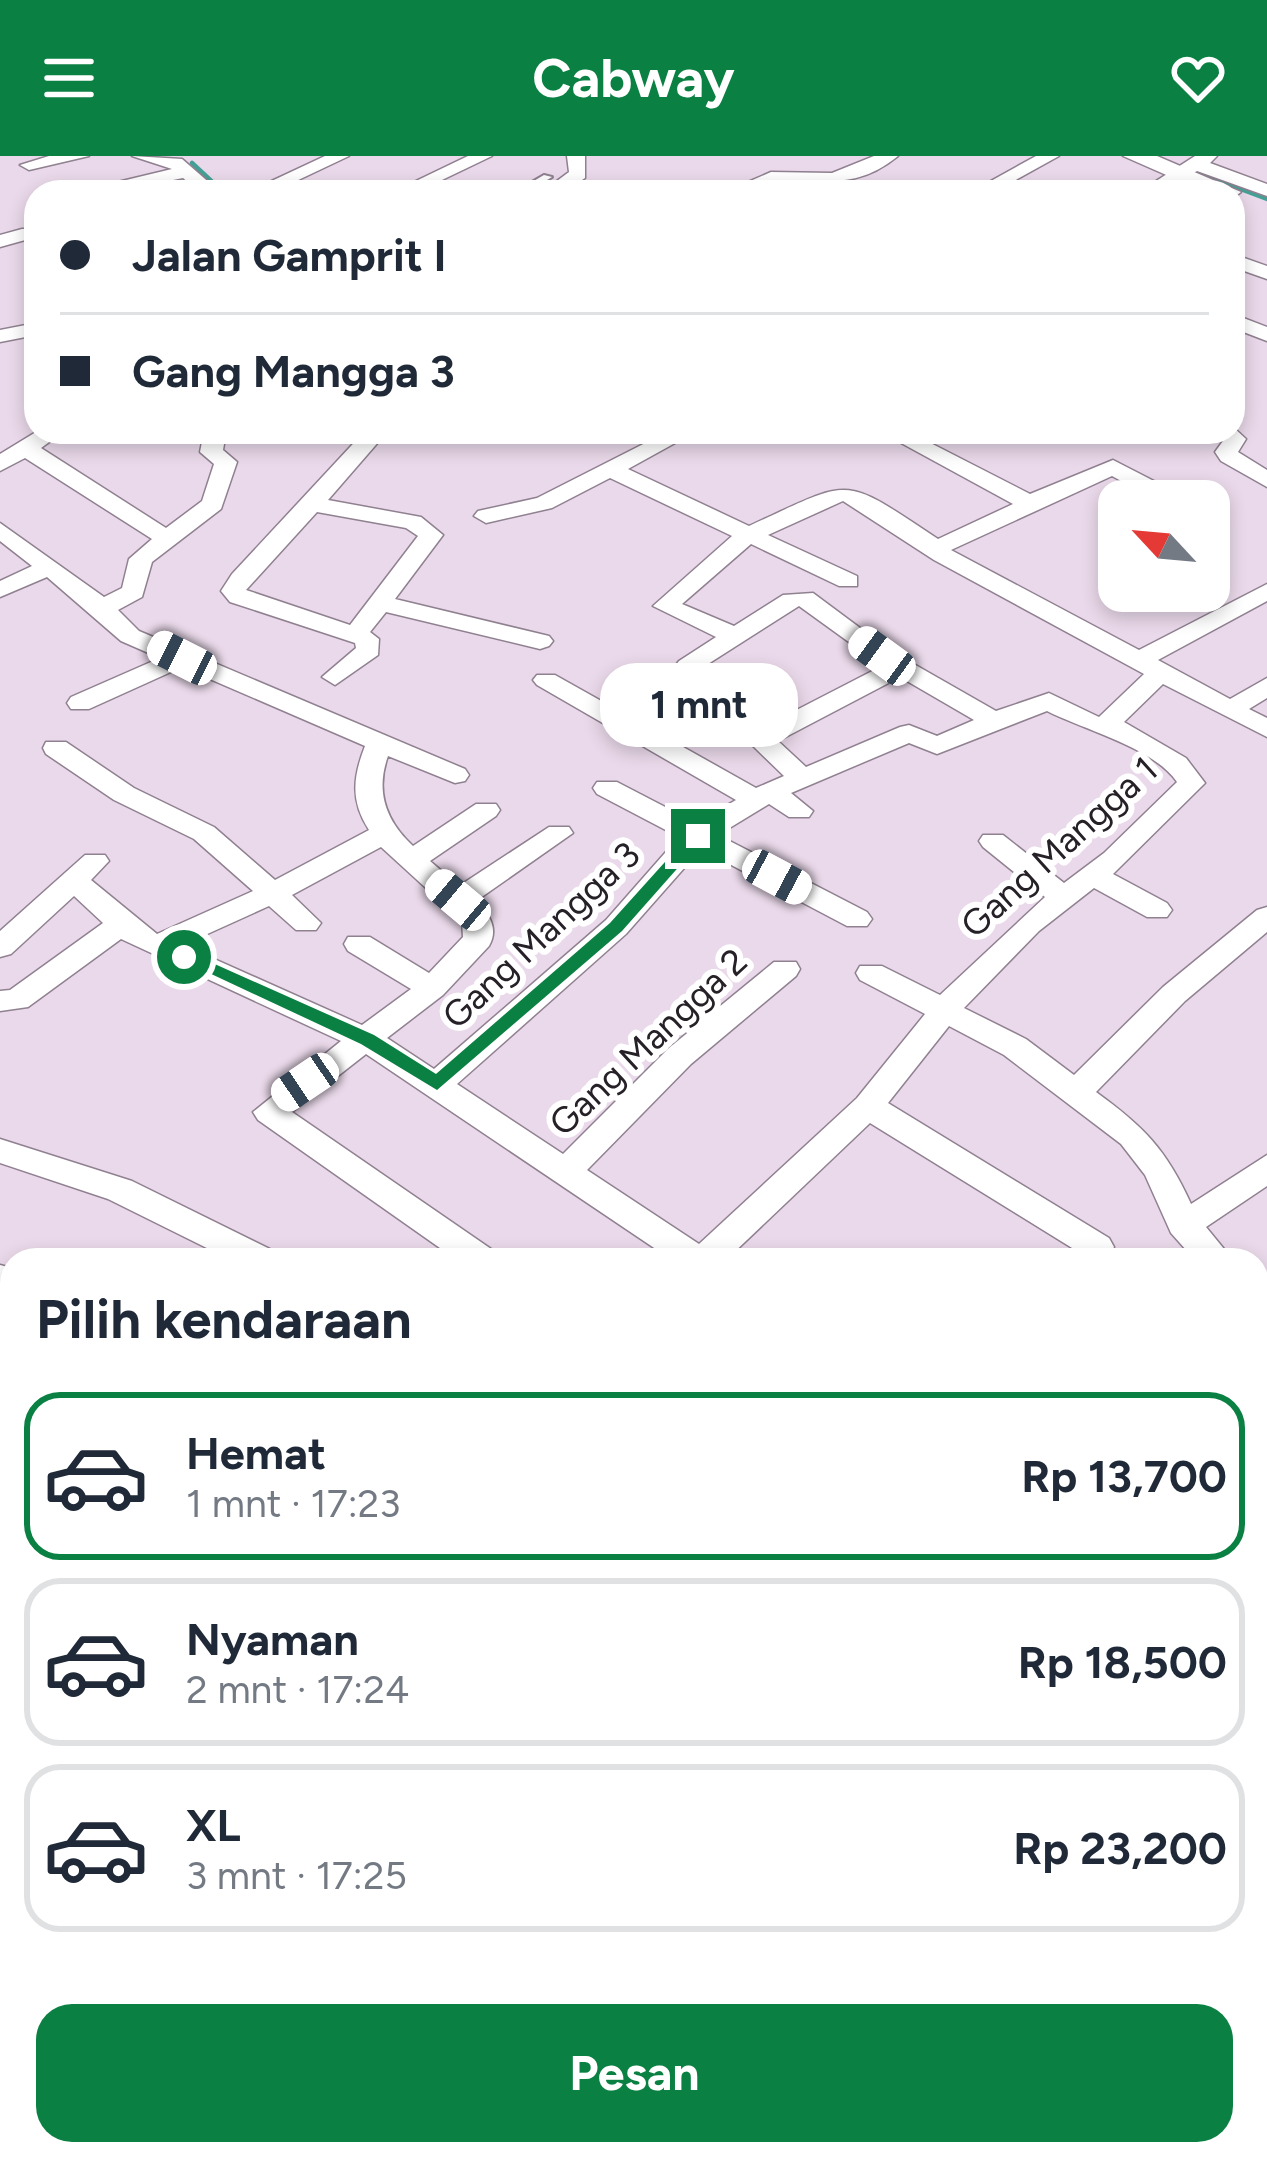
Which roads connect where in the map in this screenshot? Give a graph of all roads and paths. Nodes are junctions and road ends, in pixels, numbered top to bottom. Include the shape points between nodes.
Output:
1 (80, 156) edge
2 (141, 156) edge
3 (340, 156) edge
4 (483, 156) edge
5 (576, 156) edge
6 (791, 156) edge
7 (890, 156) edge
8 (1050, 156) edge
9 (1135, 156) edge
10 (186, 164) edge
11 (29, 165) dead end
12 (1192, 166) edge
13 (128, 180) edge
14 (285, 180) edge
15 (428, 180) edge
16 (562, 180) edge
17 (761, 180) edge
18 (798, 180) junction
19 (1003, 180) edge
20 (1236, 180) edge
21 (32, 444) edge
22 (212, 444) edge
23 (365, 444) edge
24 (654, 444) edge
25 (915, 444) edge
26 (1231, 444) edge
27 (25, 448) junction
28 (0, 464) edge
29 (607, 468) junction
30 (1136, 480) edge
31 (1267, 480) edge
32 (1029, 503) junction
33 (309, 504) junction
34 (486, 516) dead end
35 (0, 530) edge
36 (746, 536) junction
37 (164, 537) junction
38 (936, 548) junction
39 (49, 567) junction
40 (848, 581) dead end
41 (0, 590) edge
42 (1267, 591) edge
43 (381, 603) junction
44 (101, 608) junction
45 (355, 635) junction
46 (736, 636) junction
47 (540, 641) dead end
48 (182, 658) junction
49 (688, 666) dead end
50 (900, 667) junction
51 (1149, 667) junction
52 (335, 677) dead end
53 (546, 680) dead end
54 (1267, 686) edge
55 (80, 703) dead end
56 (1230, 710) junction
57 (994, 721) junction
58 (1112, 727) junction
59 (1267, 729) edge
60 (380, 742) junction
61 (56, 748) dead end
62 (455, 776) dead end
63 (800, 776) junction
64 (607, 788) dead end
65 (763, 795) junction
66 (486, 810) dead end
67 (799, 811) dead end
68 (559, 832) dead end
69 (385, 833) junction
70 (698, 836) junction
71 (993, 842) dead end
72 (411, 861) junction
73 (1094, 876) junction
74 (270, 895) junction
75 (1065, 899) junction
76 (458, 900) junction
77 (1157, 910) dead end
78 (1267, 917) edge
79 (857, 919) dead end
80 (306, 923) dead end
81 (120, 925) junction
82 (359, 944) dead end
83 (157, 945) junction
84 (0, 947) edge
85 (785, 969) dead end
86 (871, 974) dead end
87 (432, 988) junction
88 (0, 1001) edge
89 (944, 1013) junction
90 (367, 1040) junction
91 (437, 1084) junction
92 (1075, 1094) junction
93 (868, 1106) junction
94 (0, 1151) edge
95 (1267, 1167) edge
96 (564, 1173) junction
97 (1183, 1224) junction
98 (1097, 1247) dead end
99 (236, 1248) edge
100 (464, 1248) edge
101 (682, 1248) edge
102 (714, 1248) edge
103 (1205, 1248) edge

1 - 11 street
2 - 10 street
3 - 14 street
4 - 15 street
5 - 16 street via 578,174
6 - 18 street
7 - 18 street via 835,179
8 - 19 street
9 - 12 street
10 - 13 street
12 - 20 street
17 - 18 street
21 - 27 street
22 - 37 street via 226,462 213,504
23 - 33 street
24 - 29 street
25 - 32 street
26 - 31 street via 1229,456
27 - 28 street
27 - 37 street
29 - 34 street via 544,503
29 - 36 street
30 - 32 street via 1112,467
32 - 38 street
33 - 43 street via 429,529 429,544
33 - 45 street via 233,591
35 - 39 street
36 - 38 street via 841,493
36 - 40 street
36 - 46 street via 665,606
37 - 44 street via 141,559 133,592
38 - 51 street
39 - 41 street
39 - 44 street
42 - 51 street, Gang Mangga 1
43 - 45 street
43 - 47 street
44 - 48 street via 122,632
45 - 52 street via 369,650
46 - 49 street
46 - 50 street via 804,598
48 - 55 street
48 - 60 street
50 - 57 street
50 - 63 street via 761,739
51 - 56 street
51 - 58 street, Gang Mangga 1 via 1110,718
53 - 65 street
54 - 56 street
56 - 59 street
57 - 58 street, Gang Mangga 3 via 1049,701
57 - 63 street, Gang Mangga 3 via 938,746 909,733
58 - 73 street, Gang Mangga 1 via 1177,764 1191,783
60 - 62 street
60 - 69 street via 364,781
61 - 74 street via 124,794 204,833
63 - 65 street, Gang Mangga 3
64 - 70 street
65 - 67 street
65 - 70 street, Gang Mangga 3
66 - 72 street
68 - 76 street
69 - 72 street
69 - 74 street
70 - 79 street
70 - 91 street, Gang Mangga 3 via 616,927
71 - 75 street
72 - 76 street
73 - 75 street, Gang Mangga 1
73 - 77 street
74 - 80 street
74 - 83 street
75 - 89 street, Gang Mangga 1 via 1029,924
76 - 87 street via 476,919 478,939
78 - 92 street via 1174,994
81 - 83 street
81 - 84 street via 84,871
81 - 88 street via 17,1000
82 - 87 street
83 - 90 street
85 - 96 street, Gang Mangga 2 via 680,1056
86 - 89 street
87 - 90 street
89 - 92 street via 1016,1046
89 - 93 street, Gang Mangga 1
90 - 91 street
90 - 100 street via 272,1105 271,1116
91 - 96 street
92 - 97 street via 1148,1154
93 - 98 street
93 - 102 street, Gang Mangga 1
94 - 99 street via 120,1190
95 - 97 street
96 - 101 street
97 - 103 street

